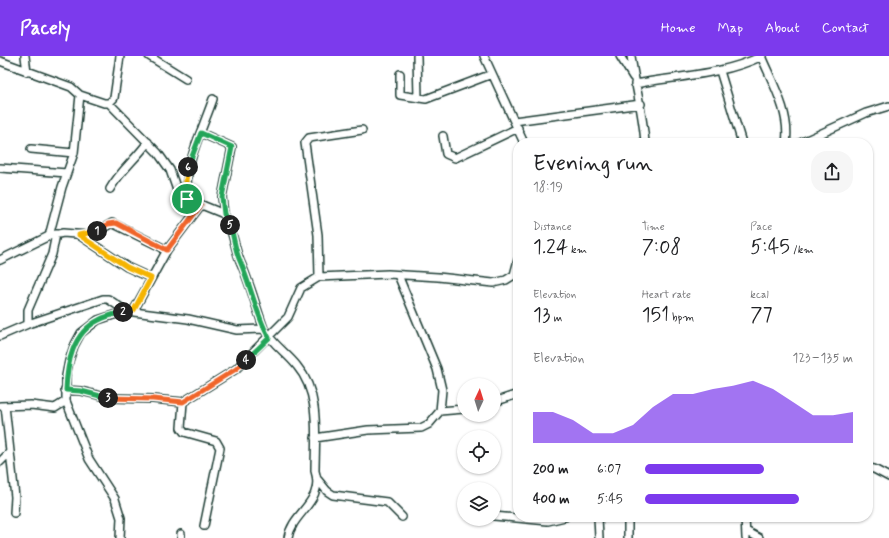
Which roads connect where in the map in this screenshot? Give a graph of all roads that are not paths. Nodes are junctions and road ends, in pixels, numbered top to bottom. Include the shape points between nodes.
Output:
1 (25, 56) edge
2 (120, 56) edge
3 (149, 56) edge
4 (417, 56) edge
5 (484, 56) edge
6 (620, 56) edge
7 (631, 56) edge
8 (761, 56) edge
9 (0, 61) edge
10 (720, 71) junction
11 (27, 72) junction
12 (400, 74) dead end
13 (492, 74) junction
14 (186, 79) dead end
15 (634, 81) junction
16 (80, 95) junction
17 (418, 98) junction
18 (213, 99) dead end
19 (109, 103) junction
20 (641, 104) junction
21 (889, 106) edge
22 (514, 121) junction
23 (518, 128) junction
24 (362, 130) dead end
25 (201, 133) junction
26 (443, 136) dead end
27 (522, 138) edge
28 (644, 138) edge
29 (740, 138) edge
30 (786, 138) edge
31 (811, 138) edge
32 (148, 142) junction
33 (31, 149) dead end
34 (74, 153) junction
35 (0, 168) edge
36 (67, 173) junction
37 (110, 189) dead end
38 (187, 199) junction
39 (201, 205) junction
40 (224, 214) junction
41 (52, 235) junction
42 (79, 235) junction
43 (167, 250) junction
44 (0, 260) edge
45 (398, 275) junction
46 (513, 276) edge
47 (320, 277) junction
48 (151, 278) junction
49 (134, 310) junction
50 (126, 311) junction
51 (28, 324) junction
52 (264, 329) junction
53 (0, 336) edge
54 (269, 338) junction
55 (66, 390) junction
56 (513, 396) edge
57 (501, 400) edge
58 (66, 402) junction
59 (183, 402) junction
60 (2, 406) edge
61 (457, 410) edge
62 (440, 411) junction
63 (315, 438) junction
64 (10, 452) junction
65 (0, 462) edge
66 (873, 469) edge
67 (889, 477) edge
68 (318, 480) junction
69 (14, 513) dead end
70 (501, 516) edge
71 (402, 517) dead end
72 (513, 517) edge
73 (598, 522) edge
74 (628, 522) edge
75 (745, 522) edge
76 (204, 526) dead end
77 (746, 535) edge
78 (120, 538) edge
79 (288, 538) edge
80 (599, 538) edge
81 (628, 538) edge
82 (759, 538) edge

1 - 11 street
2 - 19 street via 114,98
3 - 14 street
4 - 17 street
5 - 13 street
6 - 15 street
7 - 15 street
8 - 10 street
8 - 30 street via 778,97
9 - 11 street
10 - 15 street
10 - 29 street
11 - 16 street via 71,87
12 - 17 street via 400,95
13 - 17 street via 428,98
13 - 22 street
15 - 20 street
16 - 19 street
16 - 34 street
18 - 25 street
19 - 32 street
20 - 22 street
20 - 28 street
21 - 31 street
22 - 23 street
23 - 26 street via 454,158 446,154
23 - 27 street
24 - 47 street via 309,138 305,143 318,235
25 - 38 street via 187,173
25 - 40 street via 232,147 222,197
32 - 37 street via 137,158 119,174
32 - 38 street via 170,170 178,193
33 - 34 street
34 - 36 street
35 - 36 street
36 - 41 street
38 - 39 street
39 - 40 street
39 - 43 street
40 - 52 street via 232,230
41 - 42 street
41 - 44 street
41 - 51 street via 52,254 28,310
42 - 43 street via 94,233 112,222
42 - 48 street via 127,267
43 - 48 street
45 - 46 street via 482,283
45 - 47 street
45 - 62 street via 436,369 442,390
47 - 54 street via 301,288 288,317
48 - 49 street
49 - 50 street
49 - 52 street via 237,330
50 - 51 street via 103,299
50 - 55 street via 98,320 81,333 69,361
51 - 53 street
52 - 54 street
54 - 59 street via 236,369
54 - 63 street via 305,375 313,402
55 - 58 street
55 - 59 street via 110,398
56 - 57 street
58 - 60 street via 55,408 31,404
58 - 78 street via 89,459 115,499 121,518
59 - 76 street via 180,424 184,432 216,442 220,448
60 - 64 street
61 - 62 street
62 - 63 street via 429,424 421,428 382,429
63 - 68 street via 315,471
64 - 65 street
64 - 69 street
66 - 67 street
68 - 71 street via 333,495 387,502
68 - 79 street via 313,499 294,524
70 - 72 street
73 - 80 street
74 - 81 street
75 - 77 street
77 - 82 street

